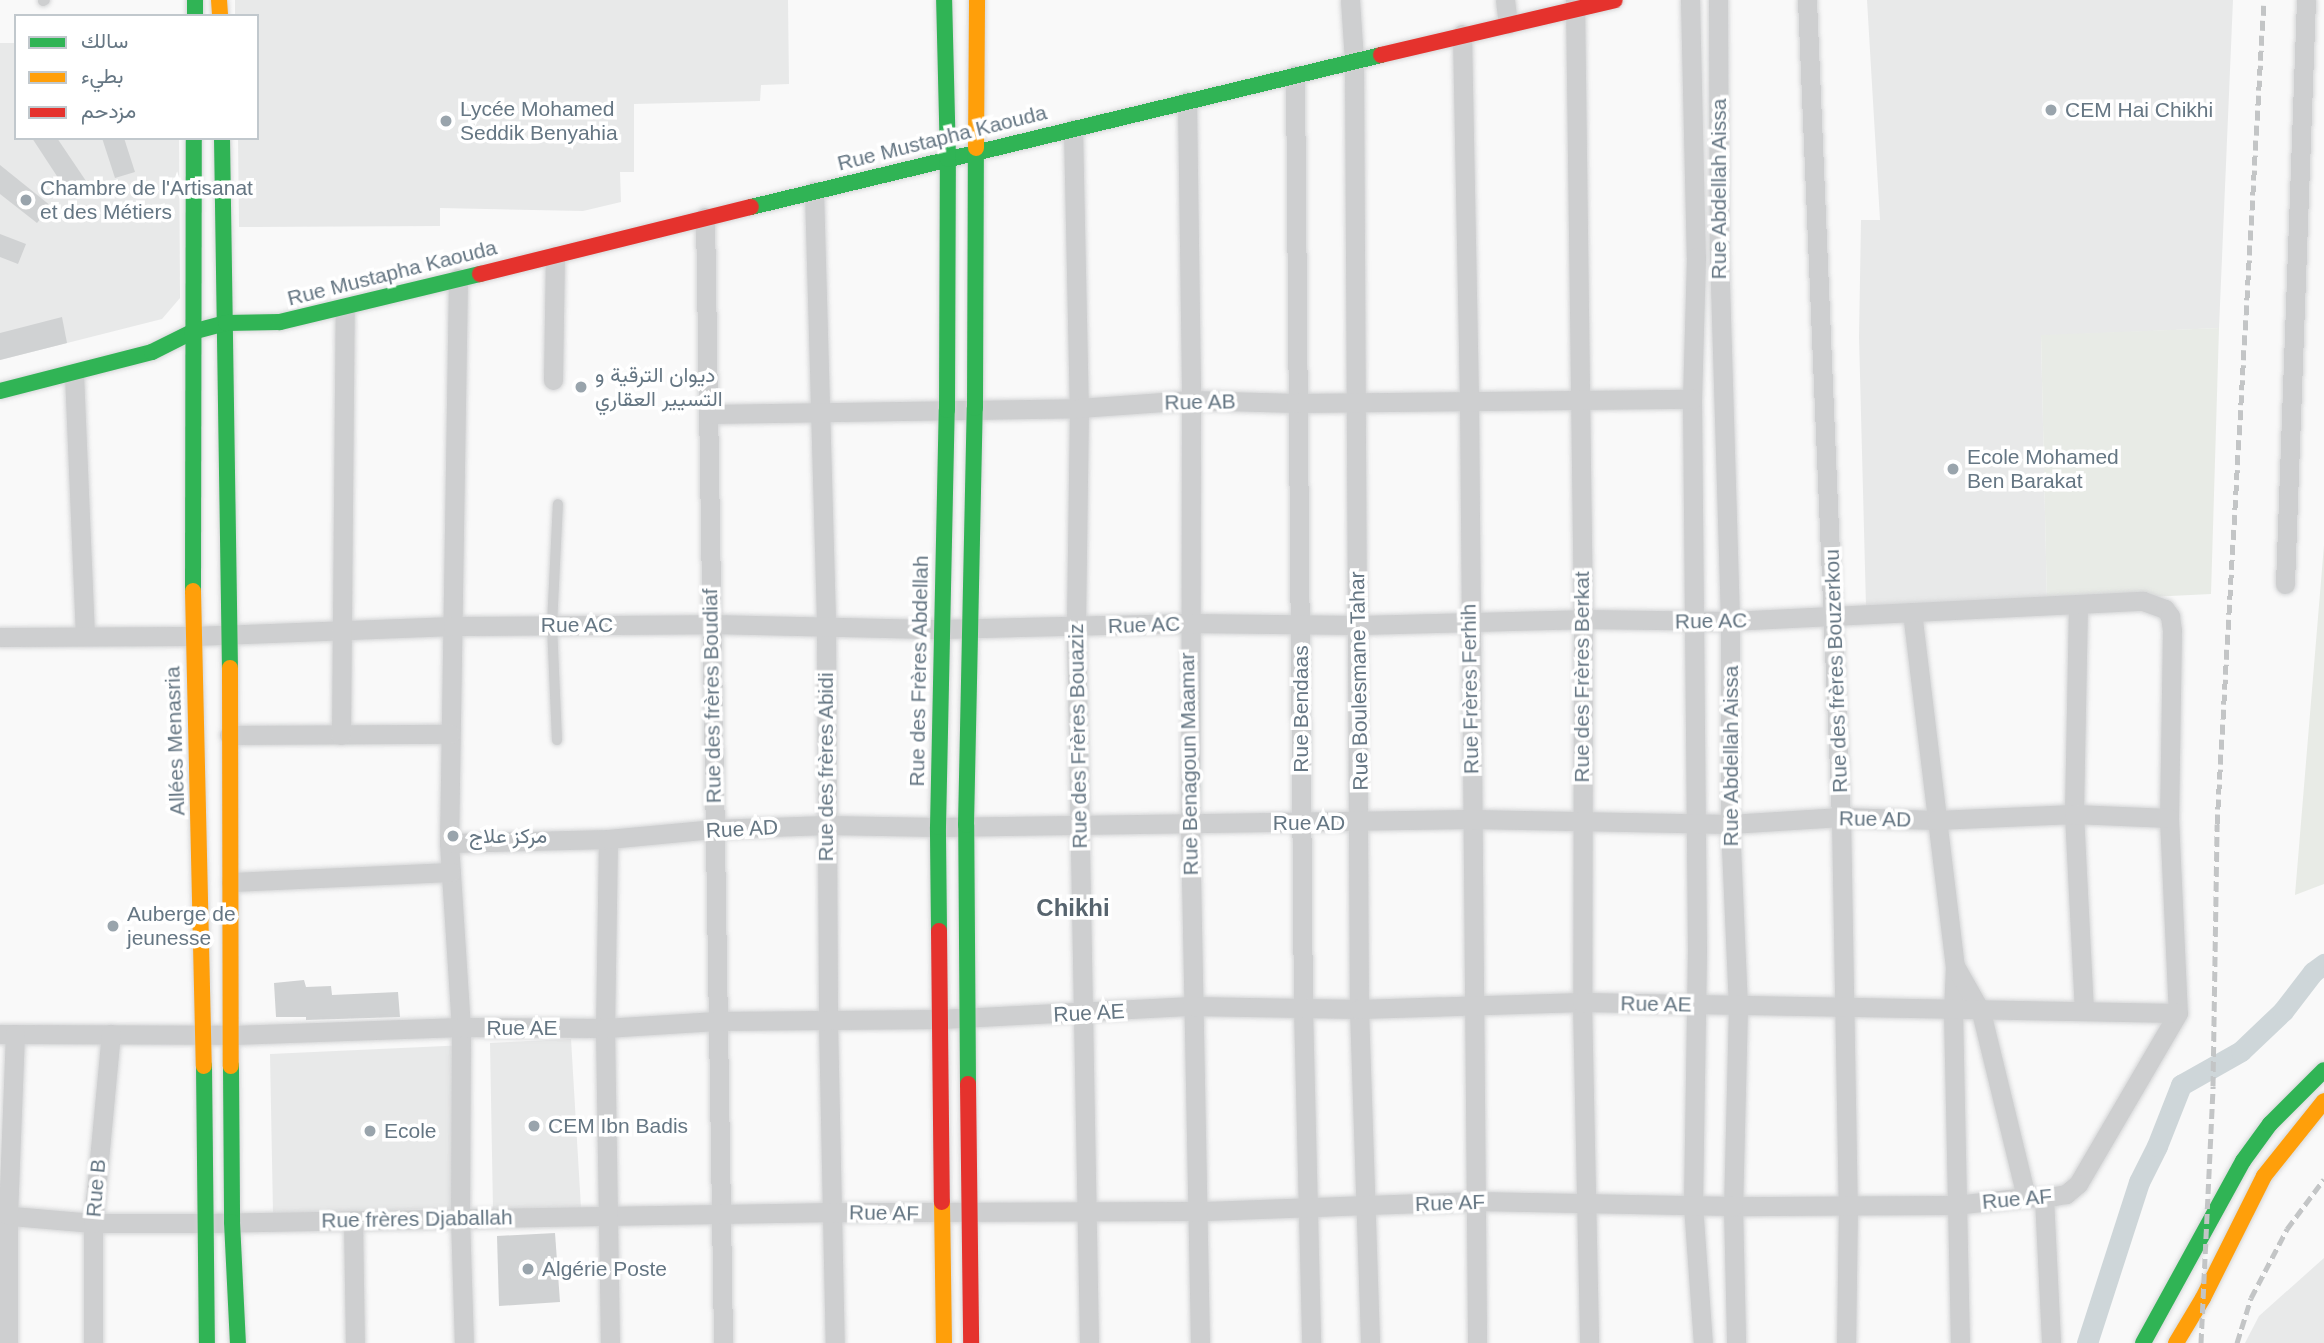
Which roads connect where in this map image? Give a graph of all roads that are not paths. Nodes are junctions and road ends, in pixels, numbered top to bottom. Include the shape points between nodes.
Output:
1 (944, 0) edge
2 (976, 0) edge
3 (1353, 0) edge
4 (1505, 0) edge
5 (1615, 0) edge
6 (1689, 0) edge
7 (1718, 0) edge
8 (1807, 0) edge
9 (2306, 0) edge
10 (1574, 5) edge
11 (1508, 24) junction
12 (1462, 34) junction
13 (1354, 61) junction
14 (1295, 75) junction
15 (1187, 101) junction
16 (1073, 129) junction
17 (194, 140) edge
18 (222, 140) edge
19 (978, 150) junction
20 (948, 159) junction
21 (814, 191) junction
22 (705, 217) junction
23 (555, 256) junction
24 (457, 278) junction
25 (345, 307) junction
26 (281, 322) junction
27 (226, 323) junction
28 (191, 332) junction
29 (237, 344) junction
30 (152, 352) junction
31 (191, 356) junction
32 (74, 374) junction
33 (553, 380) dead end
34 (0, 391) edge
35 (1469, 399) junction
36 (1692, 399) junction
37 (1191, 400) junction
38 (1578, 400) junction
39 (1354, 401) junction
40 (1296, 403) junction
41 (975, 408) junction
42 (1079, 408) junction
43 (821, 410) junction
44 (947, 410) junction
45 (708, 414) junction
46 (558, 504) dead end
47 (2285, 584) dead end
48 (2078, 604) junction
49 (1912, 612) junction
50 (1835, 616) junction
51 (1583, 619) junction
52 (1730, 621) junction
53 (1693, 622) junction
54 (1188, 623) junction
55 (1469, 623) junction
56 (710, 624) junction
57 (552, 625) junction
58 (1300, 625) junction
59 (1359, 625) junction
60 (453, 626) junction
61 (1076, 627) junction
62 (826, 628) junction
63 (940, 629) junction
64 (970, 629) junction
65 (342, 630) junction
66 (230, 634) junction
67 (86, 635) junction
68 (193, 636) junction
69 (0, 637) edge
70 (450, 734) junction
71 (229, 735) junction
72 (341, 735) junction
73 (557, 740) dead end
74 (2074, 814) junction
75 (1841, 817) junction
76 (2169, 818) junction
77 (1471, 819) junction
78 (1583, 820) junction
79 (1936, 820) junction
80 (1190, 823) junction
81 (1360, 823) junction
82 (1301, 824) junction
83 (1694, 824) junction
84 (1730, 824) junction
85 (826, 825) junction
86 (966, 825) junction
87 (1080, 825) junction
88 (938, 827) junction
89 (713, 829) junction
90 (608, 839) junction
91 (449, 843) junction
92 (451, 872) junction
93 (231, 882) junction
94 (1955, 966) junction
95 (1582, 1002) junction
96 (1695, 1005) junction
97 (1192, 1006) junction
98 (1738, 1006) junction
99 (1472, 1007) junction
100 (1303, 1008) junction
101 (1843, 1008) junction
102 (1359, 1009) junction
103 (2084, 1010) junction
104 (1953, 1011) junction
105 (1981, 1012) junction
106 (2178, 1013) junction
107 (1082, 1014) junction
108 (969, 1017) junction
109 (941, 1019) junction
110 (716, 1021) junction
111 (828, 1022) junction
112 (461, 1027) junction
113 (605, 1028) junction
114 (8, 1034) edge
115 (111, 1034) junction
116 (204, 1035) junction
117 (232, 1035) junction
118 (2324, 1070) edge
119 (2324, 1101) edge
120 (2035, 1197) junction
121 (1476, 1201) junction
122 (1585, 1204) junction
123 (1693, 1205) junction
124 (1848, 1205) junction
125 (1955, 1205) junction
126 (1733, 1206) junction
127 (1308, 1207) junction
128 (1366, 1207) junction
129 (1087, 1210) junction
130 (1198, 1211) junction
131 (834, 1212) junction
132 (719, 1214) junction
133 (944, 1214) junction
134 (970, 1214) junction
135 (4, 1215) edge
136 (607, 1216) junction
137 (460, 1218) junction
138 (353, 1220) junction
139 (232, 1222) junction
140 (93, 1223) junction
141 (205, 1223) junction
142 (8, 1343) edge
143 (93, 1343) edge
144 (207, 1343) edge
145 (238, 1343) edge
146 (355, 1343) edge
147 (464, 1343) edge
148 (610, 1343) edge
149 (723, 1343) edge
150 (835, 1343) edge
151 (944, 1343) edge
152 (971, 1343) edge
153 (1089, 1343) edge
154 (1200, 1343) edge
155 (1311, 1343) edge
156 (1370, 1343) edge
157 (1476, 1343) edge
158 (1589, 1343) edge
159 (1703, 1343) edge
160 (1736, 1343) edge
161 (1846, 1343) edge
162 (1960, 1343) edge
163 (2051, 1343) edge
164 (2143, 1343) edge
165 (2176, 1343) edge

1 - 20 main road, Rue des Frères Abdellah
2 - 19 main road
3 - 13 street, Rue Boulesmane Tahar
4 - 11 street
5 - 10 main road, Rue Mustapha Kaouda
6 - 36 street via 1696,257
7 - 52 street, Rue Abdellah Aissa via 1719,250
8 - 50 street, Rue des frères Bouzerkou
9 - 47 street
10 - 11 main road, Rue Mustapha Kaouda
10 - 38 street, Rue des Frères Berkat
11 - 12 main road, Rue Mustapha Kaouda
12 - 13 main road, Rue Mustapha Kaouda
12 - 35 street, Rue Frères Ferhih
13 - 14 main road, Rue Mustapha Kaouda
13 - 39 street, Rue Boulesmane Tahar
14 - 15 main road, Rue Mustapha Kaouda
14 - 40 street, Rue Bendaas
15 - 16 main road, Rue Mustapha Kaouda
15 - 37 street, Rue Benagoun Maamar
16 - 19 main road, Rue Mustapha Kaouda
16 - 42 street, Rue des Frères Bouaziz
17 - 28 main road, Allées Menasria
18 - 27 main road
19 - 20 main road, Rue Mustapha Kaouda
19 - 41 main road
20 - 21 main road, Rue Mustapha Kaouda
20 - 44 main road, Rue des Frères Abdellah
21 - 22 main road, Rue Mustapha Kaouda
21 - 43 street, Rue des frères Abidi
22 - 23 main road, Rue Mustapha Kaouda
22 - 45 street, Rue des frères Boudiaf
23 - 24 main road, Rue Mustapha Kaouda
23 - 33 street
24 - 25 main road, Rue Mustapha Kaouda
24 - 60 street
25 - 26 main road, Rue Mustapha Kaouda
25 - 65 street
26 - 27 main road, Rue Mustapha Kaouda
26 - 29 main road, Rue Mustapha Kaouda
27 - 28 main road, Rue Mustapha Kaouda
27 - 29 main road
28 - 30 main road, Rue Mustapha Kaouda
28 - 31 main road, Allées Menasria
29 - 31 main road, Rue Mustapha Kaouda
29 - 66 main road
30 - 31 main road, Rue Mustapha Kaouda
30 - 32 main road, Rue Mustapha Kaouda
31 - 68 main road, Allées Menasria
32 - 34 main road, Rue Mustapha Kaouda
32 - 67 street
35 - 38 street, Rue AB
35 - 39 street, Rue AB
35 - 55 street, Rue Frères Ferhih
36 - 38 street, Rue AB
36 - 53 street
37 - 40 street, Rue AB
37 - 42 street, Rue AB
37 - 54 street, Rue Benagoun Maamar
38 - 51 street, Rue des Frères Berkat
39 - 40 street, Rue AB
39 - 59 street, Rue Boulesmane Tahar
40 - 58 street, Rue Bendaas
41 - 42 street, Rue AB
41 - 44 street, Rue AB
41 - 64 main road
42 - 61 street, Rue des Frères Bouaziz
43 - 44 street, Rue AB
43 - 45 street, Rue AB
43 - 62 street, Rue des frères Abidi
44 - 63 main road, Rue des Frères Abdellah
45 - 56 street, Rue des frères Boudiaf
46 - 57 lane
48 - 49 street, Rue AC
48 - 74 street
48 - 76 street, Rue AC via 2143,601 2165,609 2170,617
49 - 50 street, Rue AC
49 - 79 street
50 - 52 street, Rue AC
50 - 75 street, Rue des frères Bouzerkou
51 - 53 street, Rue AC
51 - 55 street, Rue AC
51 - 78 street, Rue des Frères Berkat
52 - 53 street, Rue AC
52 - 84 street, Rue Abdellah Aissa
53 - 83 street
54 - 58 street, Rue AC
54 - 61 street, Rue AC
54 - 80 street, Rue Benagoun Maamar
55 - 59 street, Rue AC
55 - 77 street, Rue Frères Ferhih
56 - 57 street, Rue AC
56 - 62 street, Rue AC
56 - 89 street, Rue des frères Boudiaf
57 - 60 street, Rue AC
57 - 73 lane
58 - 59 street, Rue AC
58 - 82 street, Rue Bendaas
59 - 81 street, Rue Boulesmane Tahar
60 - 65 street, Rue AC
60 - 70 street
61 - 64 street, Rue AC
61 - 87 street, Rue des Frères Bouaziz
62 - 63 street, Rue AC
62 - 85 street, Rue des frères Abidi
63 - 64 street, Rue AC
63 - 88 main road, Rue des Frères Abdellah
64 - 86 main road
65 - 66 street, Rue AC
65 - 72 street
66 - 68 street, Rue AC
66 - 71 main road
67 - 68 street, Rue AC
67 - 69 street, Rue AC
68 - 116 main road, Allées Menasria
70 - 72 street
70 - 91 street
71 - 72 street
71 - 93 main road
74 - 76 street, Rue AD
74 - 79 street, Rue AD
74 - 103 street
75 - 79 street, Rue AD
75 - 84 street, Rue AD
75 - 101 street, Rue des frères Bouzerkou
76 - 106 street
77 - 78 street, Rue AD
77 - 81 street, Rue AD
77 - 99 street, Rue Frères Ferhih
78 - 83 street, Rue AD
78 - 95 street, Rue des Frères Berkat
79 - 94 street
80 - 82 street, Rue AD
80 - 87 street, Rue AD
80 - 97 street, Rue Benagoun Maamar
81 - 82 street, Rue AD
81 - 102 street, Rue Boulesmane Tahar
82 - 100 street, Rue Bendaas
83 - 84 street, Rue AD
83 - 96 street
84 - 98 street, Rue Abdellah Aissa
85 - 88 street, Rue AD
85 - 89 street, Rue AD
85 - 111 street, Rue des frères Abidi
86 - 87 street, Rue AD
86 - 88 street, Rue AD
86 - 108 main road
87 - 107 street, Rue des Frères Bouaziz
88 - 109 main road, Rue des Frères Abdellah
89 - 90 street, Rue AD
89 - 110 street, Rue des frères Boudiaf
90 - 91 street, Rue AD
90 - 113 street
91 - 92 street
92 - 93 street
92 - 112 street
93 - 117 main road
94 - 104 street
94 - 105 street
95 - 96 street, Rue AE
95 - 99 street, Rue AE
95 - 122 street, Rue des Frères Berkat
96 - 98 street, Rue AE
96 - 123 street
97 - 100 street, Rue AE
97 - 107 street, Rue AE
97 - 130 street, Rue Benagoun Maamar
98 - 101 street, Rue AE
98 - 126 street, Rue Abdellah Aissa
99 - 102 street, Rue AE
99 - 121 street, Rue Frères Ferhih
100 - 102 street, Rue AE
100 - 127 street, Rue Bendaas
101 - 104 street, Rue AE
101 - 124 street, Rue des frères Bouzerkou
102 - 128 street, Rue Boulesmane Tahar
103 - 105 street, Rue AE
103 - 106 street, Rue AE
104 - 105 street, Rue AE
104 - 125 street
105 - 120 street
106 - 120 street, Rue AF via 2078,1184 2066,1194
107 - 108 street, Rue AE
107 - 129 street, Rue des Frères Bouaziz
108 - 109 street, Rue AE
108 - 134 main road
109 - 111 street, Rue AE
109 - 133 main road, Rue des Frères Abdellah
110 - 111 street, Rue AE
110 - 113 street, Rue AE
110 - 132 street, Rue des frères Boudiaf
111 - 131 street, Rue des frères Abidi
112 - 113 street, Rue AE
112 - 117 street, Rue AE
112 - 137 street
113 - 136 street
114 - 115 street, Rue AE
114 - 135 street
115 - 116 street, Rue AE
115 - 140 street, Rue B
116 - 117 street, Rue AE
116 - 141 main road, Allées Menasria
117 - 139 main road
118 - 164 main road via 2270,1124 2243,1161 2206,1236
119 - 165 main road via 2263,1176
120 - 125 street, Rue AF
120 - 163 street
121 - 122 street, Rue AF
121 - 128 street, Rue AF
121 - 157 street, Rue Frères Ferhih
122 - 123 street, Rue AF
122 - 158 street, Rue des Frères Berkat
123 - 126 street, Rue AF
123 - 159 street
124 - 125 street, Rue AF
124 - 126 street, Rue AF
124 - 161 street, Rue des frères Bouzerkou
125 - 162 street
126 - 160 street, Rue Abdellah Aissa
127 - 128 street, Rue AF
127 - 130 street, Rue AF
127 - 155 street, Rue Bendaas
128 - 156 street, Rue Boulesmane Tahar
129 - 130 street, Rue AF
129 - 134 street, Rue AF
129 - 153 street, Rue des Frères Bouaziz
130 - 154 street, Rue Benagoun Maamar
131 - 132 street, Rue frères Djaballah
131 - 133 street, Rue AF
131 - 150 street, Rue des frères Abidi
132 - 136 street, Rue frères Djaballah
132 - 149 street, Rue des frères Boudiaf
133 - 134 street, Rue AF
133 - 151 main road, Rue des Frères Abdellah
134 - 152 main road
135 - 140 street, Rue frères Djaballah
135 - 142 street
136 - 137 street, Rue frères Djaballah
136 - 148 street
137 - 138 street, Rue frères Djaballah
137 - 147 street
138 - 139 street, Rue frères Djaballah
138 - 146 street
139 - 141 street, Rue frères Djaballah
139 - 145 main road
140 - 141 street, Rue frères Djaballah
140 - 143 street, Rue B
141 - 144 main road, Allées Menasria

